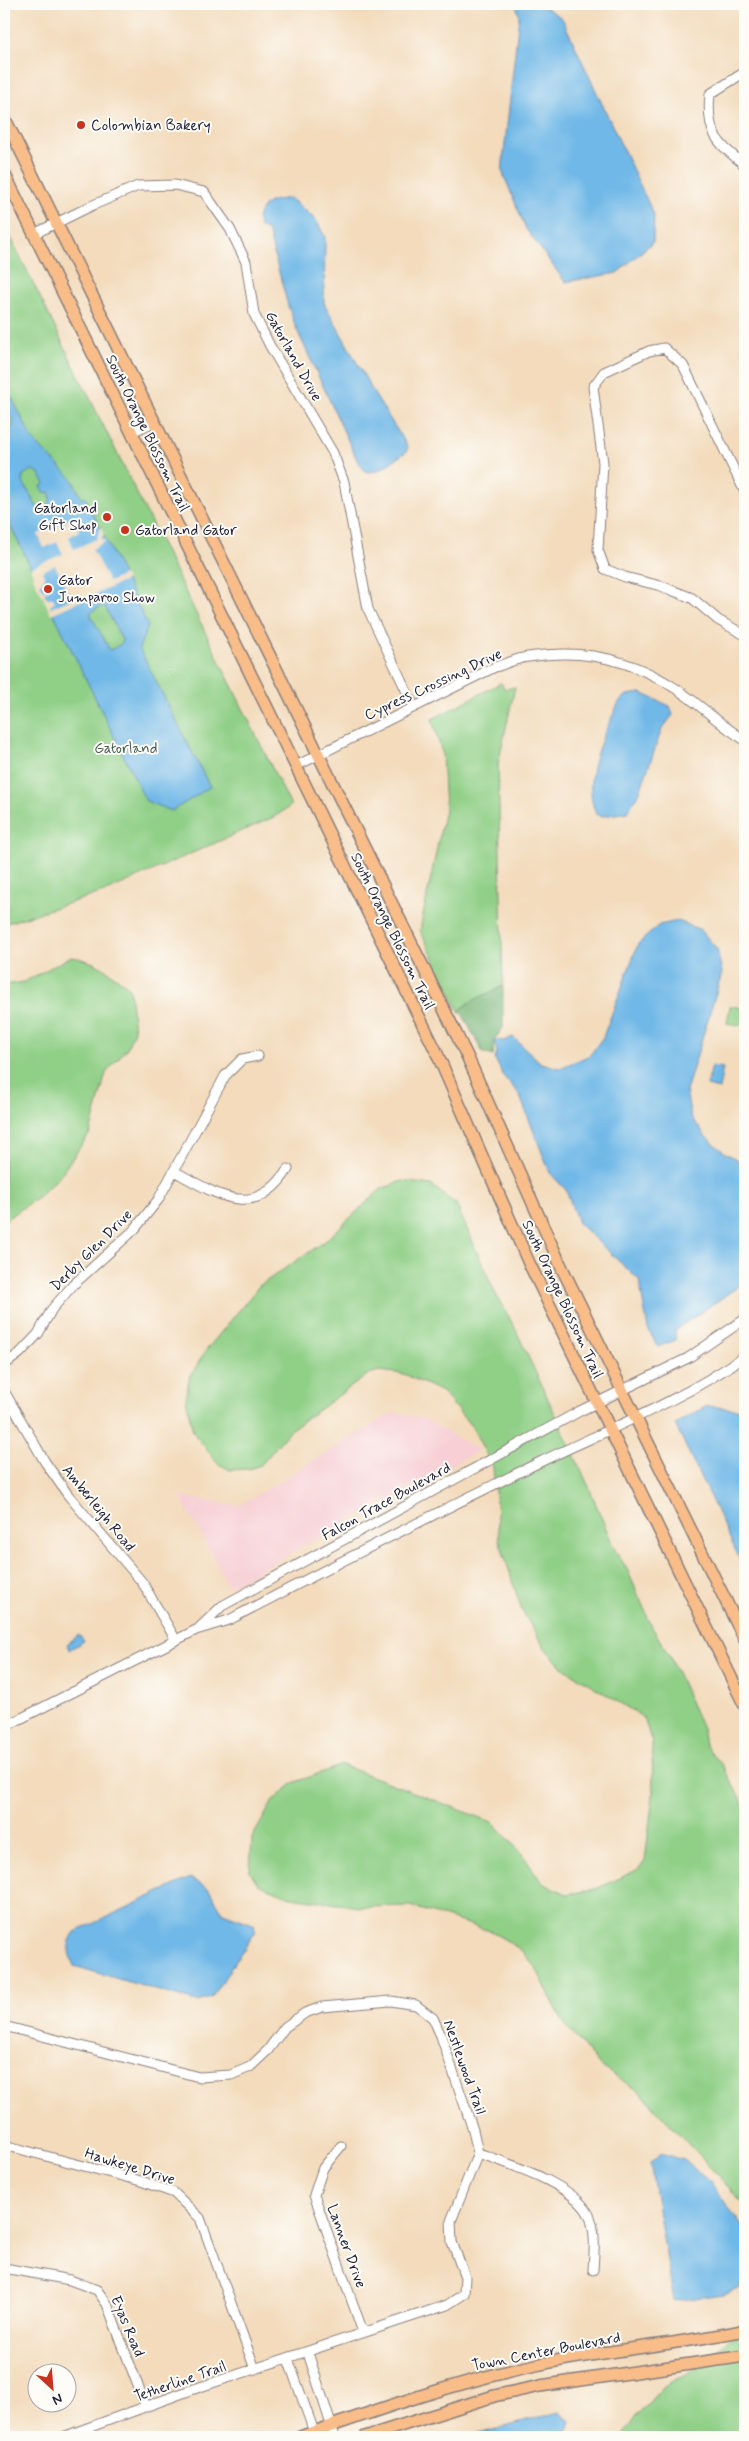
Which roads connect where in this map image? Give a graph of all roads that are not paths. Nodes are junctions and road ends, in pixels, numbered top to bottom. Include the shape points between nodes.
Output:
1 (745, 72) edge
2 (4, 117) edge
3 (745, 165) edge
4 (4, 173) edge
5 (56, 223) junction
6 (34, 234) junction
7 (154, 422) junction
8 (132, 432) junction
9 (745, 492) edge
10 (745, 635) edge
11 (414, 707) junction
12 (745, 740) edge
13 (317, 755) junction
14 (296, 766) junction
15 (258, 1056) dead end
16 (288, 1169) dead end
17 (174, 1171) junction
18 (745, 1319) edge
19 (745, 1356) edge
20 (4, 1365) edge
21 (622, 1390) junction
22 (4, 1391) edge
23 (596, 1403) junction
24 (636, 1417) junction
25 (609, 1429) junction
26 (196, 1630) junction
27 (176, 1640) junction
28 (745, 1640) edge
29 (745, 1706) edge
30 (4, 1727) edge
31 (4, 2026) edge
32 (4, 2145) edge
33 (341, 2146) dead end
34 (478, 2153) junction
35 (4, 2268) edge
36 (593, 2270) dead end
37 (745, 2330) edge
38 (363, 2332) junction
39 (308, 2353) junction
40 (745, 2356) edge
41 (288, 2359) junction
42 (255, 2369) junction
43 (146, 2407) junction
44 (333, 2432) edge
45 (315, 2435) edge
46 (63, 2437) edge
47 (300, 2437) edge
48 (366, 2437) edge

1 - 3 street via 710,94 708,117 718,144
2 - 5 main road, South Orange Blossom Trail
4 - 6 main road, South Orange Blossom Trail
5 - 6 street, Gatorland Drive
5 - 7 main road, South Orange Blossom Trail
5 - 11 street, Gatorland Drive via 138,186 175,185 204,192 230,229 246,262 254,314 333,453 344,482 368,609
6 - 8 main road, South Orange Blossom Trail
7 - 8 street
7 - 13 main road, South Orange Blossom Trail
8 - 14 main road, South Orange Blossom Trail
9 - 10 street via 683,364 664,348 649,351 604,372 593,387 603,463 598,550 605,570 692,598 718,620
11 - 12 street, Cypress Crossing Drive via 495,667 528,657 600,656 623,662 677,689
11 - 13 street, Cypress Crossing Drive
13 - 14 street, Cypress Crossing Drive
13 - 21 main road, South Orange Blossom Trail via 467,1056 561,1266
14 - 23 main road, South Orange Blossom Trail via 435,1049 498,1196
15 - 17 street, Derby Glen Drive via 242,1059 225,1076
16 - 17 street via 278,1184 246,1200 220,1196
17 - 20 street, Derby Glen Drive via 158,1200 134,1230 73,1285 52,1309 38,1334
18 - 21 street, Falcon Trace Boulevard via 688,1358
19 - 24 street, Falcon Trace Boulevard
21 - 23 street, Falcon Trace Boulevard
21 - 24 main road, South Orange Blossom Trail
22 - 27 street, Amberleigh Road via 68,1495 145,1580
23 - 25 main road, South Orange Blossom Trail
23 - 26 street, Falcon Trace Boulevard via 222,1606
24 - 25 street, Falcon Trace Boulevard
24 - 28 main road, South Orange Blossom Trail
25 - 26 street, Falcon Trace Boulevard via 432,1514 229,1620
25 - 29 main road, South Orange Blossom Trail
26 - 27 street, Falcon Trace Boulevard
27 - 30 street, Falcon Trace Boulevard
31 - 34 street, Nestlewood Trail via 199,2077 230,2076 250,2067 285,2028 305,2013 322,2007 391,2002 416,2005 432,2018 441,2036
32 - 42 street, Hawkeye Drive via 141,2181 174,2193 200,2218
33 - 38 street, Lanner Drive via 323,2168 314,2195
34 - 36 street via 545,2178 573,2196 591,2218 595,2247
34 - 38 street via 451,2221 452,2242 465,2277 464,2294 448,2305
35 - 43 street, Eyas Road via 70,2280 97,2290 107,2304
37 - 44 main road, Town Center Boulevard via 535,2365 472,2381
38 - 39 street
39 - 41 street, Tetherline Trail
39 - 44 street
40 - 48 main road via 540,2386 476,2402
41 - 42 street, Tetherline Trail
41 - 45 street
42 - 43 street, Tetherline Trail
43 - 46 street, Tetherline Trail
44 - 45 main road, Town Center Boulevard
45 - 47 main road, Town Center Boulevard

